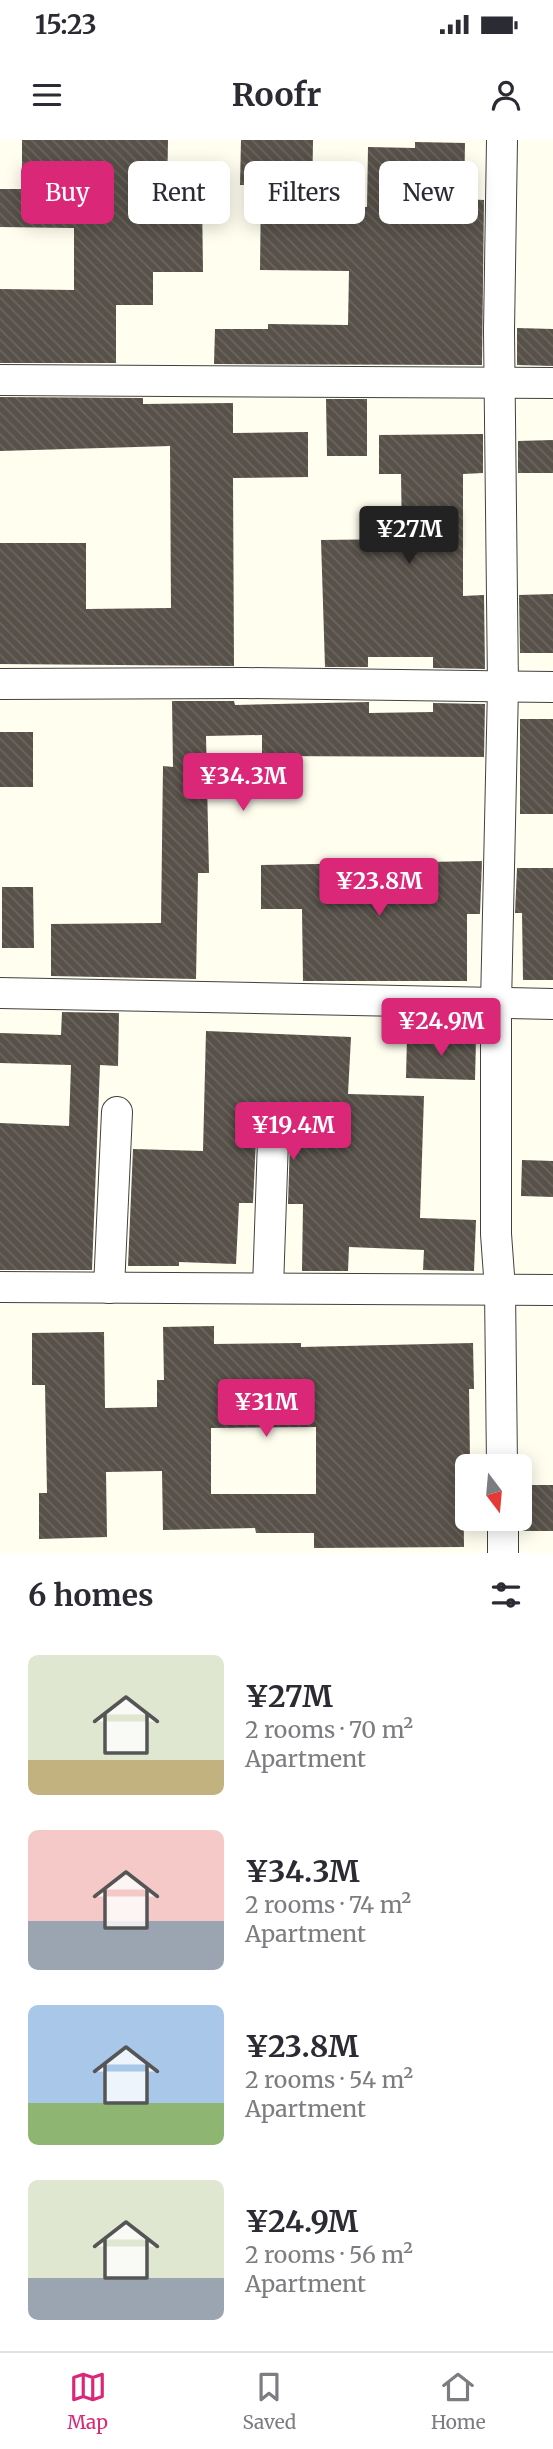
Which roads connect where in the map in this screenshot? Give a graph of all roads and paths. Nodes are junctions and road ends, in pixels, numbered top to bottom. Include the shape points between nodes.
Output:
1 (502, 140) edge
2 (0, 380) edge
3 (500, 381) junction
4 (553, 383) edge
5 (0, 684) edge
6 (503, 687) junction
7 (553, 687) edge
8 (0, 993) edge
9 (496, 1004) junction
10 (553, 1004) edge
11 (117, 1112) dead end
12 (273, 1140) dead end
13 (0, 1287) edge
14 (109, 1288) junction
15 (268, 1288) junction
16 (500, 1289) junction
17 (553, 1290) edge
18 (502, 1454) edge
19 (503, 1531) edge
20 (503, 1553) edge

1 - 3 street
2 - 3 street
3 - 4 street
3 - 6 street
5 - 6 street
6 - 7 street
6 - 9 street
8 - 9 street
9 - 10 street
9 - 16 street
11 - 14 street
12 - 15 street
13 - 14 street
14 - 15 street
15 - 16 street
16 - 17 street
16 - 18 street
19 - 20 street

